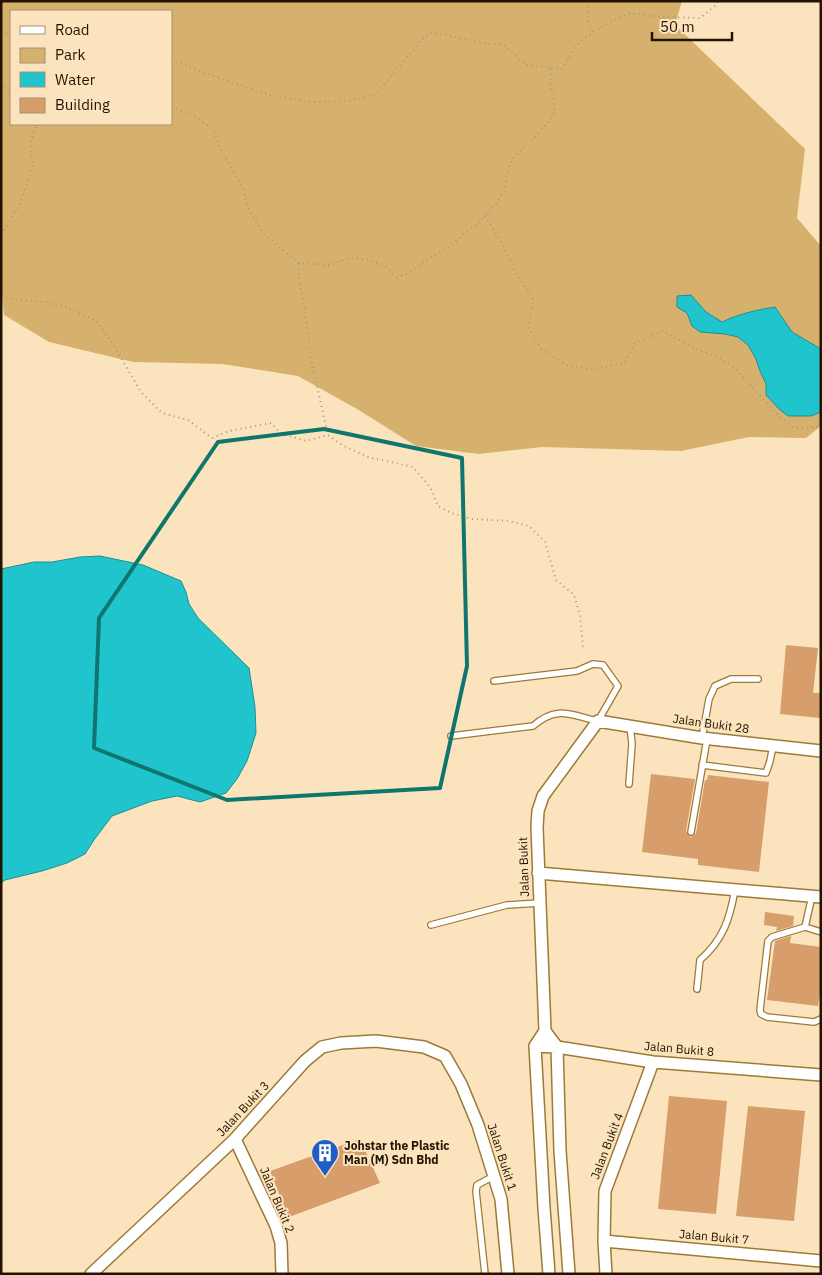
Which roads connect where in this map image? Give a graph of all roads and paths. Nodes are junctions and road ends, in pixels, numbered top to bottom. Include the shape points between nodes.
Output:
1 (588, 1) edge
2 (717, 1) edge
3 (594, 32) junction
4 (172, 60) edge
5 (550, 67) junction
6 (172, 108) edge
7 (37, 125) edge
8 (484, 216) junction
9 (1, 234) edge
10 (298, 263) junction
11 (1, 298) edge
12 (821, 427) edge
13 (328, 435) junction
14 (583, 647) dead end
15 (758, 680) dead end
16 (494, 681) dead end
17 (598, 721) junction
18 (630, 726) junction
19 (450, 736) dead end
20 (704, 738) junction
21 (772, 746) junction
22 (821, 751) edge
23 (702, 765) junction
24 (629, 784) dead end
25 (691, 832) dead end
26 (538, 873) junction
27 (735, 889) junction
28 (816, 897) edge
29 (539, 903) junction
30 (431, 925) dead end
31 (805, 927) junction
32 (821, 932) edge
33 (697, 989) dead end
34 (821, 1019) edge
35 (544, 1031) junction
36 (535, 1046) junction
37 (557, 1047) junction
38 (445, 1056) joint
39 (653, 1062) junction
40 (821, 1075) edge
41 (235, 1140) junction
42 (494, 1176) junction
43 (604, 1241) junction
44 (821, 1261) edge
45 (91, 1274) edge
46 (282, 1274) edge
47 (485, 1274) edge
48 (508, 1274) edge
49 (550, 1274) edge
50 (569, 1274) edge
51 (606, 1274) edge

1 - 3 path via 588,21
2 - 3 path via 700,18 630,13
3 - 5 path via 579,42 562,68
4 - 5 path via 270,95 311,102 349,100 376,94 421,40 432,32 504,45 526,64
5 - 8 path via 555,105 553,116 512,159 504,192
6 - 10 path via 190,112 213,129 243,189 248,208 264,234
7 - 9 path via 30,145 33,167 21,201
8 - 10 path via 450,247 397,277 383,265 369,260 350,258 328,265
8 - 12 path via 533,298 528,328 542,349 567,365 592,369 624,363 635,343 662,331 732,365 794,428
10 - 13 path via 311,360
11 - 13 path via 46,302 97,321 141,392 162,413 188,420 212,438 229,431 270,423 280,433 306,441
13 - 14 path via 368,458 413,467 430,487 438,506 451,513 529,526 545,542 556,580 574,595 580,615
15 - 20 lane via 731,679 715,686 709,699
16 - 17 lane via 577,670 593,664 604,665 618,686
17 - 18 street, Jalan Bukit 28
17 - 19 lane via 566,713 551,714 533,726
17 - 26 street, Jalan Bukit via 543,796 538,811
18 - 20 street, Jalan Bukit 28
18 - 24 lane
20 - 21 street, Jalan Bukit 28
20 - 23 lane
21 - 22 street, Jalan Bukit 28
21 - 23 lane via 766,773
23 - 25 lane
26 - 27 street
26 - 29 street, Jalan Bukit
27 - 28 street
27 - 33 lane via 722,935 700,960
28 - 31 lane
29 - 30 lane via 507,905
29 - 35 street, Jalan Bukit
31 - 32 lane
31 - 34 lane via 768,941 760,1010 767,1017 814,1022
35 - 36 street
35 - 37 street
36 - 37 street, Jalan Bukit 8
36 - 49 street
37 - 39 street, Jalan Bukit 8
37 - 50 street
38 - 41 street, Jalan Bukit 3 via 424,1047 376,1041 341,1042 322,1047 304,1061
38 - 42 street, Jalan Bukit 1 via 478,1125
39 - 40 street, Jalan Bukit 8
39 - 43 street, Jalan Bukit 4 via 605,1191
41 - 45 street, Jalan Bukit 3
41 - 46 street, Jalan Bukit 2 via 276,1226 281,1243
42 - 47 lane via 477,1185 476,1191
42 - 48 street, Jalan Bukit 1 via 501,1199
43 - 44 street, Jalan Bukit 7
43 - 51 street, Jalan Bukit 4

